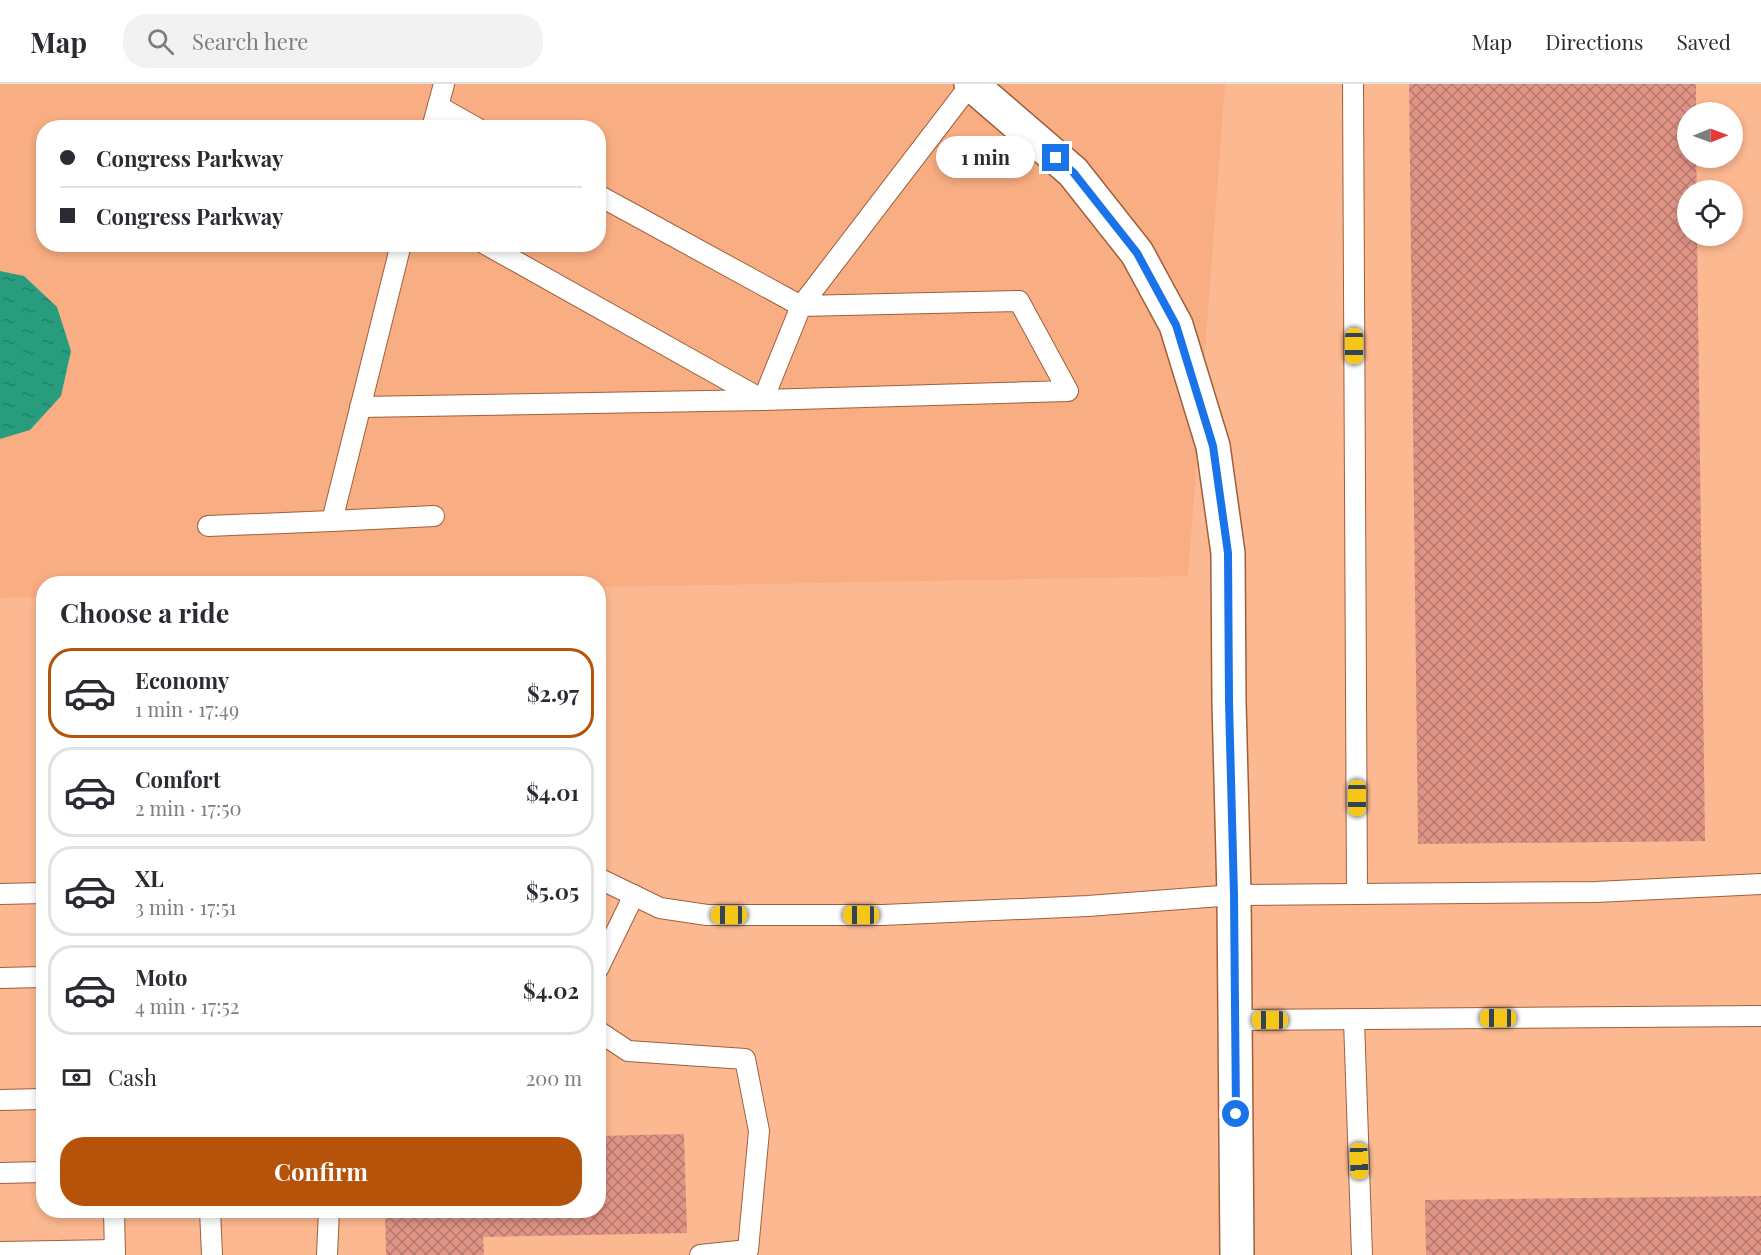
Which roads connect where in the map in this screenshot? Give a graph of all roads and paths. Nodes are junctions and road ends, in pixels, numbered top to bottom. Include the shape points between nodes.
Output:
1 (444, 84) edge
2 (971, 84) edge
3 (1353, 84) edge
4 (438, 106) junction
5 (434, 120) edge
6 (463, 120) edge
7 (606, 199) edge
8 (399, 252) edge
9 (499, 252) edge
10 (801, 306) junction
11 (763, 400) junction
12 (360, 407) junction
13 (434, 516) dead end
14 (332, 521) junction
15 (208, 526) dead end
16 (606, 882) edge
17 (1761, 884) edge
18 (36, 893) edge
19 (0, 894) edge
20 (1357, 894) junction
21 (634, 895) junction
22 (1234, 895) junction
23 (606, 953) edge
24 (36, 977) edge
25 (0, 978) edge
26 (1761, 1016) edge
27 (1235, 1020) junction
28 (1354, 1020) junction
29 (606, 1036) edge
30 (36, 1099) edge
31 (0, 1100) edge
32 (36, 1172) edge
33 (0, 1173) edge
34 (114, 1218) edge
35 (210, 1218) edge
36 (329, 1218) edge
37 (0, 1252) edge
38 (115, 1253) edge
39 (212, 1255) edge
40 (327, 1255) edge
41 (700, 1255) edge
42 (1237, 1255) edge
43 (1362, 1255) edge

1 - 4 lane
2 - 10 lane
2 - 22 street via 1073,172 1137,253 1176,325 1213,446 1228,553
3 - 20 lane
4 - 5 lane
4 - 6 lane
7 - 10 lane
8 - 12 lane
9 - 11 lane
10 - 11 lane
10 - 11 lane via 1019,301 1068,392
11 - 12 lane
12 - 14 lane
13 - 14 lane
14 - 15 lane
16 - 21 lane
17 - 20 lane via 1596,892
18 - 19 lane
20 - 22 lane
21 - 22 lane via 660,908 707,915 883,915
21 - 23 lane
22 - 27 street
24 - 25 lane
26 - 28 lane
27 - 28 lane
27 - 42 street
28 - 43 lane
29 - 41 lane via 628,1051 745,1059 759,1131 748,1250
30 - 31 lane
32 - 33 lane
34 - 38 lane
35 - 39 lane
36 - 40 lane
37 - 38 lane

